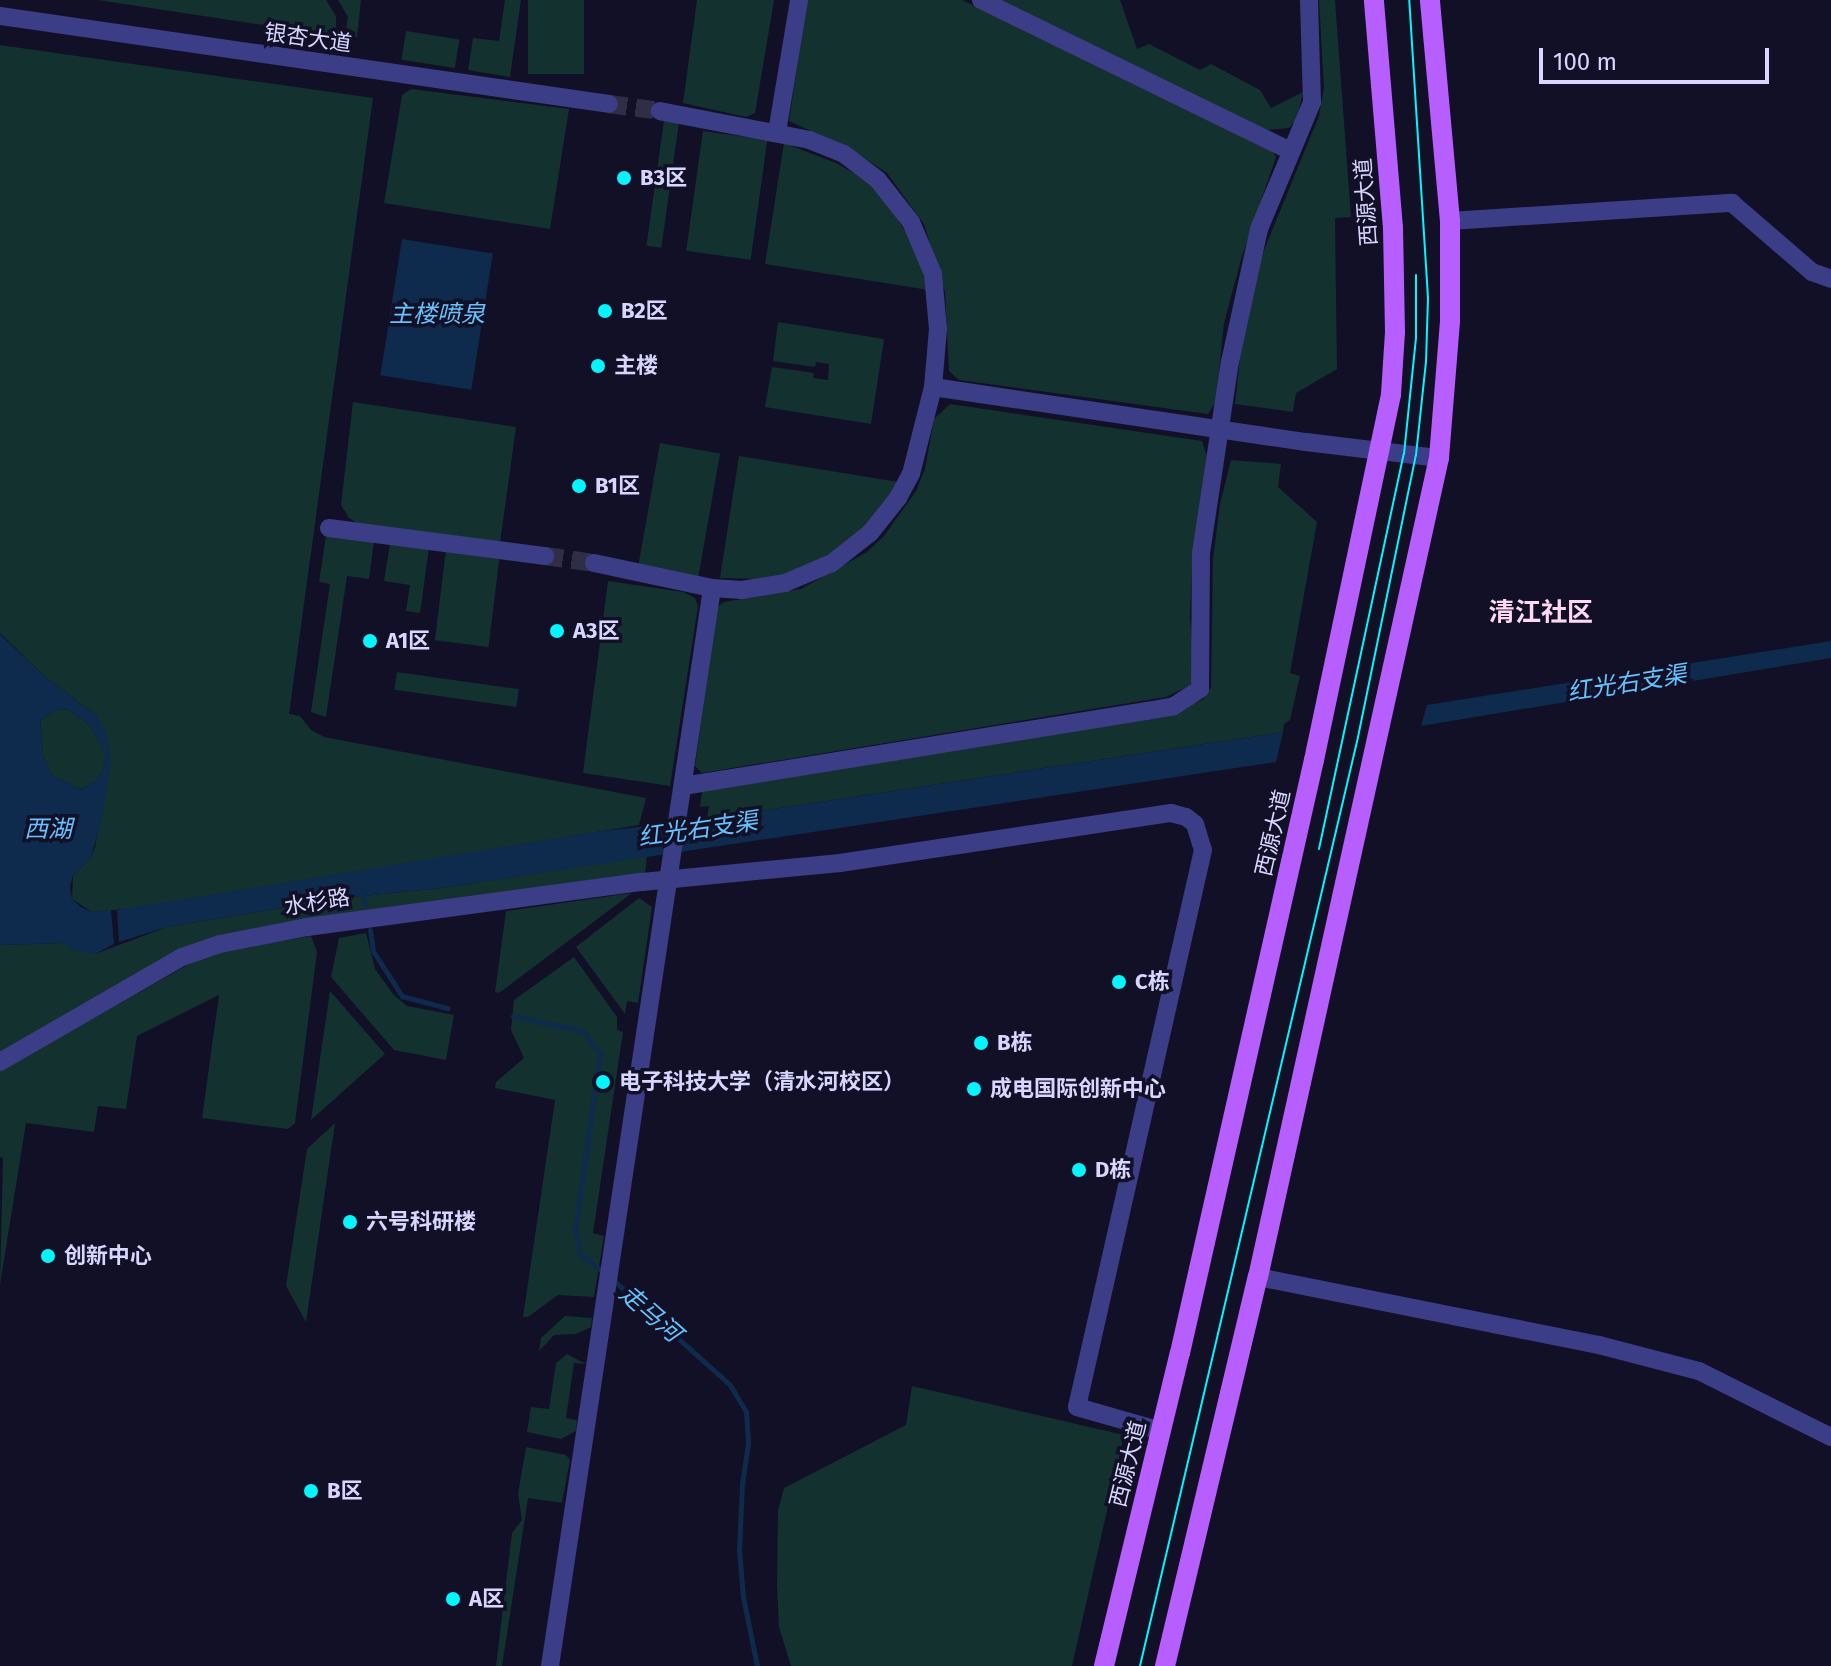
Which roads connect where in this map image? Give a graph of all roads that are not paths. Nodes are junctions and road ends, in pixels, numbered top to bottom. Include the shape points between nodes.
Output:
1 (799, 0) edge
2 (981, 0) edge
3 (1309, 0) edge
4 (1374, 0) edge
5 (1430, 0) edge
6 (0, 16) edge
7 (609, 104) tunnel mouth
8 (660, 111) tunnel mouth
9 (777, 132) junction
10 (1291, 151) junction
11 (1450, 221) junction
12 (1831, 279) edge
13 (933, 387) junction
14 (1220, 428) junction
15 (1380, 451) junction
16 (1439, 458) junction
17 (329, 528) dead end
18 (545, 556) tunnel mouth
19 (594, 563) tunnel mouth
20 (712, 588) junction
21 (683, 786) junction
22 (669, 880) junction
23 (0, 1062) edge
24 (1258, 1277) junction
25 (1161, 1431) junction
26 (1831, 1437) edge
27 (550, 1666) edge
28 (1104, 1666) edge
29 (1165, 1666) edge

1 - 9 street
2 - 10 street
3 - 10 street via 1312,102
4 - 15 main road, 西源大道 via 1393,228 1395,332
5 - 11 main road
6 - 7 street, 银杏大道
8 - 9 street
9 - 13 street via 844,154 878,180 911,222 938,299
10 - 14 street via 1259,229 1244,286
11 - 12 street via 1732,203 1812,272
11 - 16 main road via 1450,320
13 - 14 street
13 - 20 street via 911,474 885,515 853,549 785,583 742,590
14 - 15 street
14 - 21 street via 1201,553 1200,689 1188,699 1147,711
15 - 16 street
15 - 25 main road, 西源大道
16 - 24 main road
17 - 18 street
19 - 20 street
20 - 21 street
21 - 22 street
22 - 23 street, 水杉路 via 307,927 211,947 182,957
22 - 25 street, 水杉路 via 840,863 1171,813 1195,824 1203,850 1077,1407
22 - 27 street
24 - 26 street via 1599,1345 1699,1371
24 - 29 main road
25 - 28 main road, 西源大道

